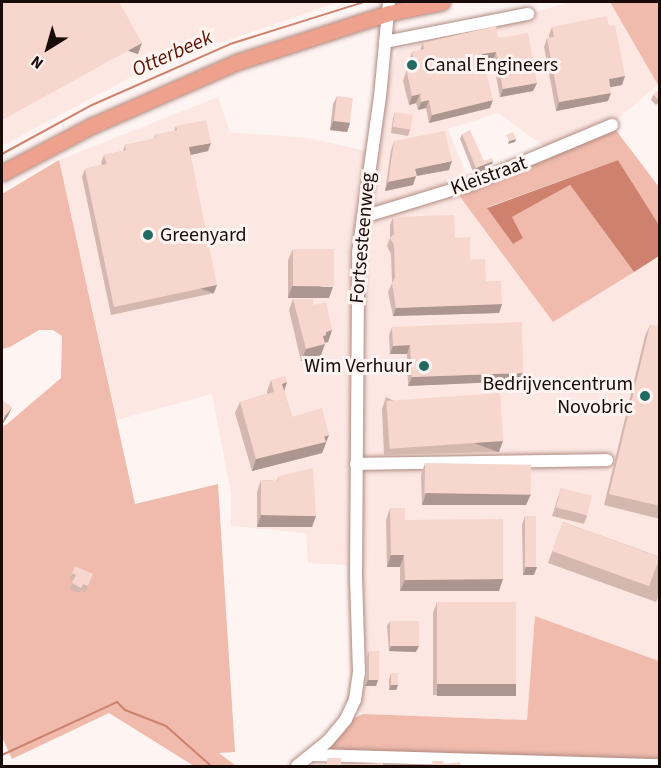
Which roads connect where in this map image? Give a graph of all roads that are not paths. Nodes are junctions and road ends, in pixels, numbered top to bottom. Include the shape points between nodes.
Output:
1 (442, 2) edge
2 (389, 7) edge
3 (528, 14) dead end
4 (385, 42) junction
5 (612, 125) dead end
6 (2, 173) edge
7 (363, 217) junction
8 (607, 460) dead end
9 (356, 464) junction
10 (314, 755) junction
11 (660, 765) edge
12 (297, 766) edge

1 - 2 main road
2 - 4 street, Fortsesteenweg
2 - 6 main road via 185,84 91,126
3 - 4 street
4 - 7 street, Fortsesteenweg
5 - 7 street, Kleistraat via 471,184
7 - 9 street, Fortsesteenweg via 357,253
8 - 9 street
9 - 10 street, Fortsesteenweg via 360,673 355,700 346,719
10 - 11 street
10 - 12 street, Fortsesteenweg

